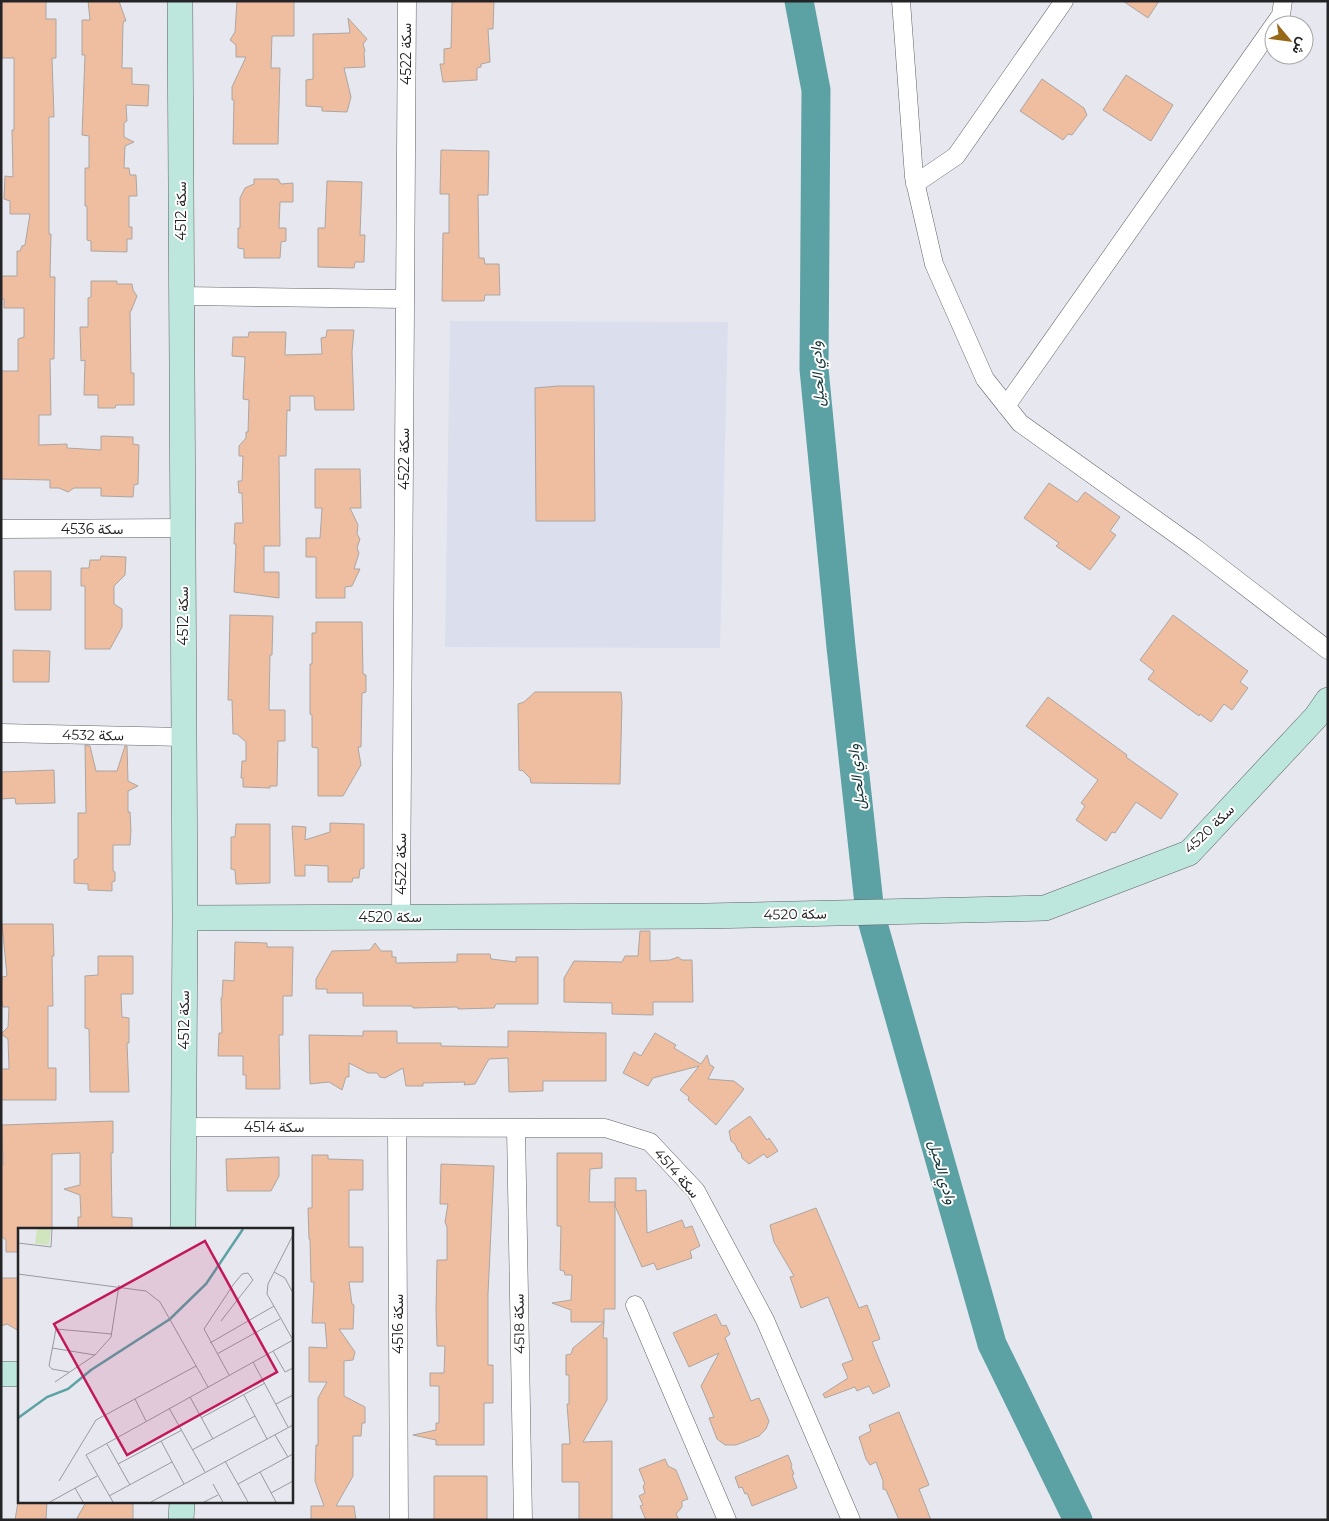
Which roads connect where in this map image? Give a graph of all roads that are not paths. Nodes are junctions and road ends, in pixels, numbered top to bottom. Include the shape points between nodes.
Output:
1 (180, 1) edge
2 (407, 1) edge
3 (901, 1) edge
4 (1064, 1) edge
5 (1283, 1) edge
6 (916, 184) junction
7 (182, 296) junction
8 (405, 299) junction
9 (1006, 406) junction
10 (183, 528) junction
11 (1, 529) edge
12 (1328, 650) edge
13 (1328, 700) edge
14 (1, 733) edge
15 (184, 737) junction
16 (401, 917) junction
17 (185, 918) junction
18 (184, 1127) junction
19 (398, 1128) junction
20 (516, 1128) junction
21 (183, 1228) edge
22 (635, 1305) dead end
23 (1, 1374) edge
24 (18, 1374) edge
25 (182, 1504) edge
26 (181, 1520) edge
27 (400, 1520) edge
28 (523, 1520) edge
29 (727, 1520) edge
30 (852, 1520) edge

1 - 7 street, سكة 4512
2 - 8 street, سكة 4522
3 - 6 street
4 - 6 street via 956,156
5 - 9 street via 1281,15
6 - 9 street via 934,264 985,379
7 - 8 street
7 - 10 street, سكة 4512
8 - 16 street, سكة 4522
9 - 12 street via 1020,423 1194,548
10 - 11 street, سكة 4536
10 - 15 street, سكة 4512
13 - 16 street, سكة 4520 via 1316,717 1189,852 1045,908 706,916
14 - 15 street, سكة 4532
15 - 17 street, سكة 4512
16 - 17 street, سكة 4520
17 - 18 street, سكة 4512
18 - 19 street, سكة 4514
18 - 21 street, سكة 4512
19 - 20 street, سكة 4514
19 - 27 street, سكة 4516
20 - 28 street, سكة 4518
20 - 30 street, سكة 4514 via 605,1128 650,1142 696,1191 765,1320
22 - 29 street
23 - 24 street
25 - 26 street

